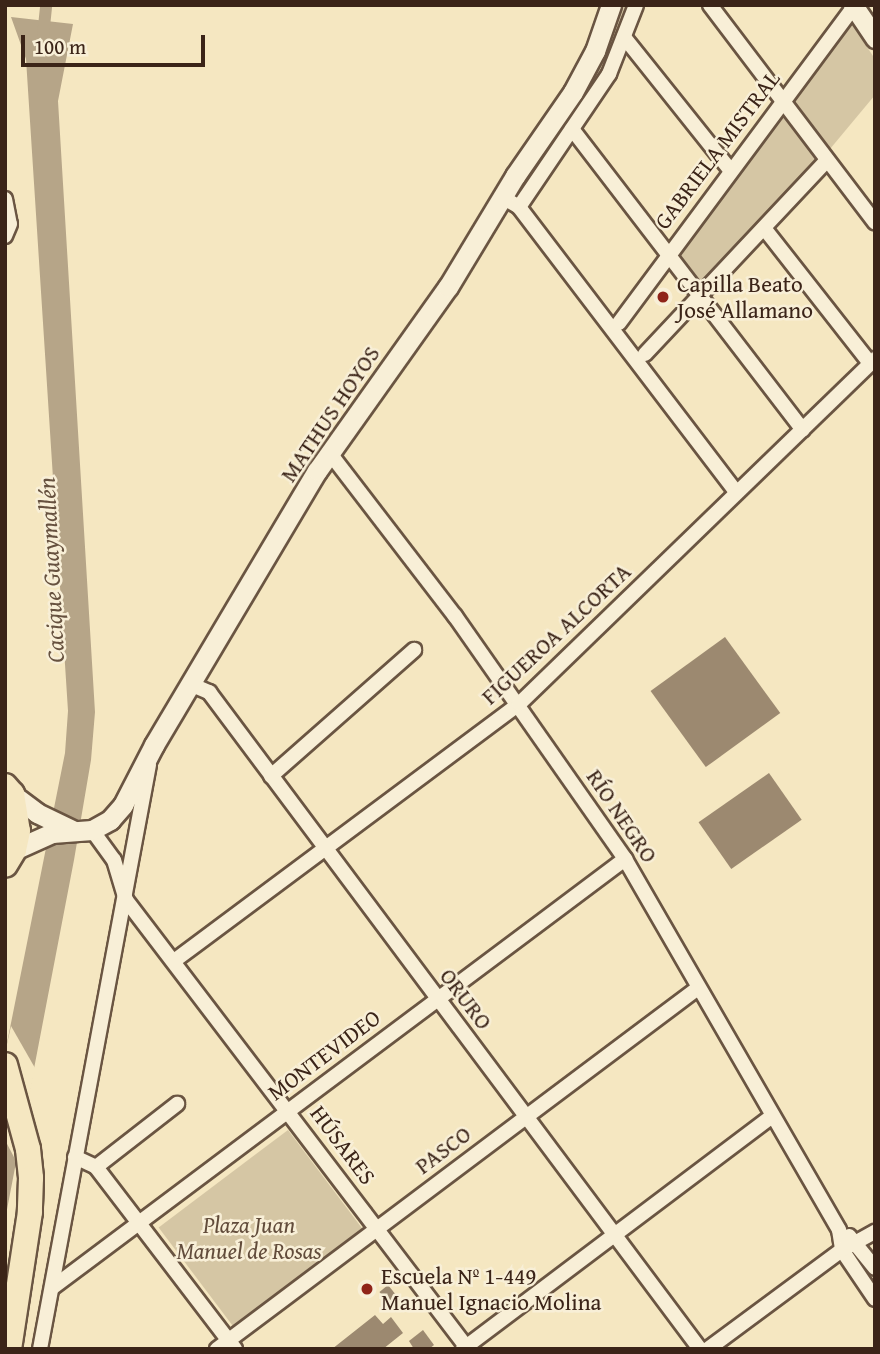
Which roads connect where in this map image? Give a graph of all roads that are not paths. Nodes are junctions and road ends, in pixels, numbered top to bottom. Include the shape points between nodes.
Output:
1 (611, 5) edge
2 (636, 5) edge
3 (710, 5) edge
4 (853, 6) edge
5 (624, 37) junction
6 (875, 38) edge
7 (782, 100) junction
8 (572, 130) junction
9 (827, 160) junction
10 (731, 171) junction
11 (511, 202) junction
12 (7, 208) edge
13 (875, 222) edge
14 (764, 228) junction
15 (5, 236) edge
16 (668, 254) junction
17 (700, 295) junction
18 (619, 323) dead end
19 (645, 354) dead end
20 (873, 361) edge
21 (803, 429) junction
22 (329, 452) junction
23 (736, 492) junction
24 (414, 650) dead end
25 (190, 684) junction
26 (519, 704) junction
27 (151, 751) junction
28 (271, 776) junction
29 (9, 790) edge
30 (49, 827) junction
31 (82, 830) junction
32 (324, 848) junction
33 (10, 858) edge
34 (625, 859) junction
35 (126, 900) junction
36 (174, 961) junction
37 (698, 988) junction
38 (437, 998) junction
39 (5, 1065) edge
40 (177, 1104) dead end
41 (288, 1111) junction
42 (772, 1116) junction
43 (525, 1117) junction
44 (75, 1157) junction
45 (96, 1167) junction
46 (140, 1223) junction
47 (377, 1228) junction
48 (839, 1230) junction
49 (875, 1232) edge
50 (613, 1234) junction
51 (856, 1242) junction
52 (842, 1250) junction
53 (875, 1268) edge
54 (52, 1288) junction
55 (875, 1299) edge
56 (227, 1346) edge
57 (466, 1348) edge
58 (9, 1349) edge
59 (40, 1349) edge
60 (700, 1349) edge
61 (708, 1349) edge

1 - 11 main road, MATHUS HOYOS via 586,70
2 - 5 street, MATHUS HOYOS
3 - 7 street
4 - 6 main road
4 - 7 street, GABRIELA MISTRAL
5 - 8 street, MATHUS HOYOS via 609,74
5 - 10 street
7 - 9 street
7 - 10 street, GABRIELA MISTRAL
8 - 11 street, MATHUS HOYOS
8 - 16 street
9 - 13 street
9 - 14 street
10 - 16 street, GABRIELA MISTRAL
11 - 22 main road, MATHUS HOYOS
11 - 23 street
12 - 15 street via 10,224
14 - 17 street
14 - 20 street
16 - 17 street
16 - 18 street, GABRIELA MISTRAL
17 - 19 street
17 - 21 street
20 - 21 street, FIGUEROA ALCORTA
21 - 23 street, FIGUEROA ALCORTA
22 - 25 main road, MATHUS HOYOS
22 - 26 street, RÍO NEGRO
23 - 26 street, FIGUEROA ALCORTA
24 - 28 street
25 - 27 main road, MATHUS HOYOS
25 - 28 street, ORURO via 209,692
26 - 32 street, FIGUEROA ALCORTA
26 - 34 street, RÍO NEGRO
27 - 31 main road, MATHUS HOYOS via 123,805 110,820
27 - 35 street
28 - 32 street, ORURO
29 - 30 main road
29 - 33 highway via 18,822
30 - 31 main road
30 - 33 main road
31 - 35 street, HÚSARES via 114,860
32 - 36 street, FIGUEROA ALCORTA
32 - 38 street, ORURO
34 - 37 street, RÍO NEGRO
34 - 38 street, MONTEVIDEO
35 - 36 street, HÚSARES
35 - 44 street
36 - 41 street, HÚSARES
37 - 42 street, RÍO NEGRO
37 - 43 street, PASCO
38 - 41 street, MONTEVIDEO
38 - 43 street, ORURO
39 - 58 highway via 28,1149 30,1212
40 - 45 street
41 - 46 street, MONTEVIDEO
41 - 47 street, HÚSARES
42 - 48 street, RÍO NEGRO
42 - 50 street
43 - 47 street, PASCO
43 - 50 street, ORURO
44 - 45 street
44 - 54 street
45 - 46 street
46 - 54 street, MONTEVIDEO
46 - 56 street
47 - 56 street, PASCO
47 - 57 street, HÚSARES
48 - 51 street, RÍO NEGRO
48 - 52 street, RÍO NEGRO
49 - 51 street
50 - 57 street
50 - 60 street, ORURO
51 - 52 street
51 - 53 street, RÍO NEGRO
52 - 55 street, RÍO NEGRO
52 - 61 street
54 - 59 street

